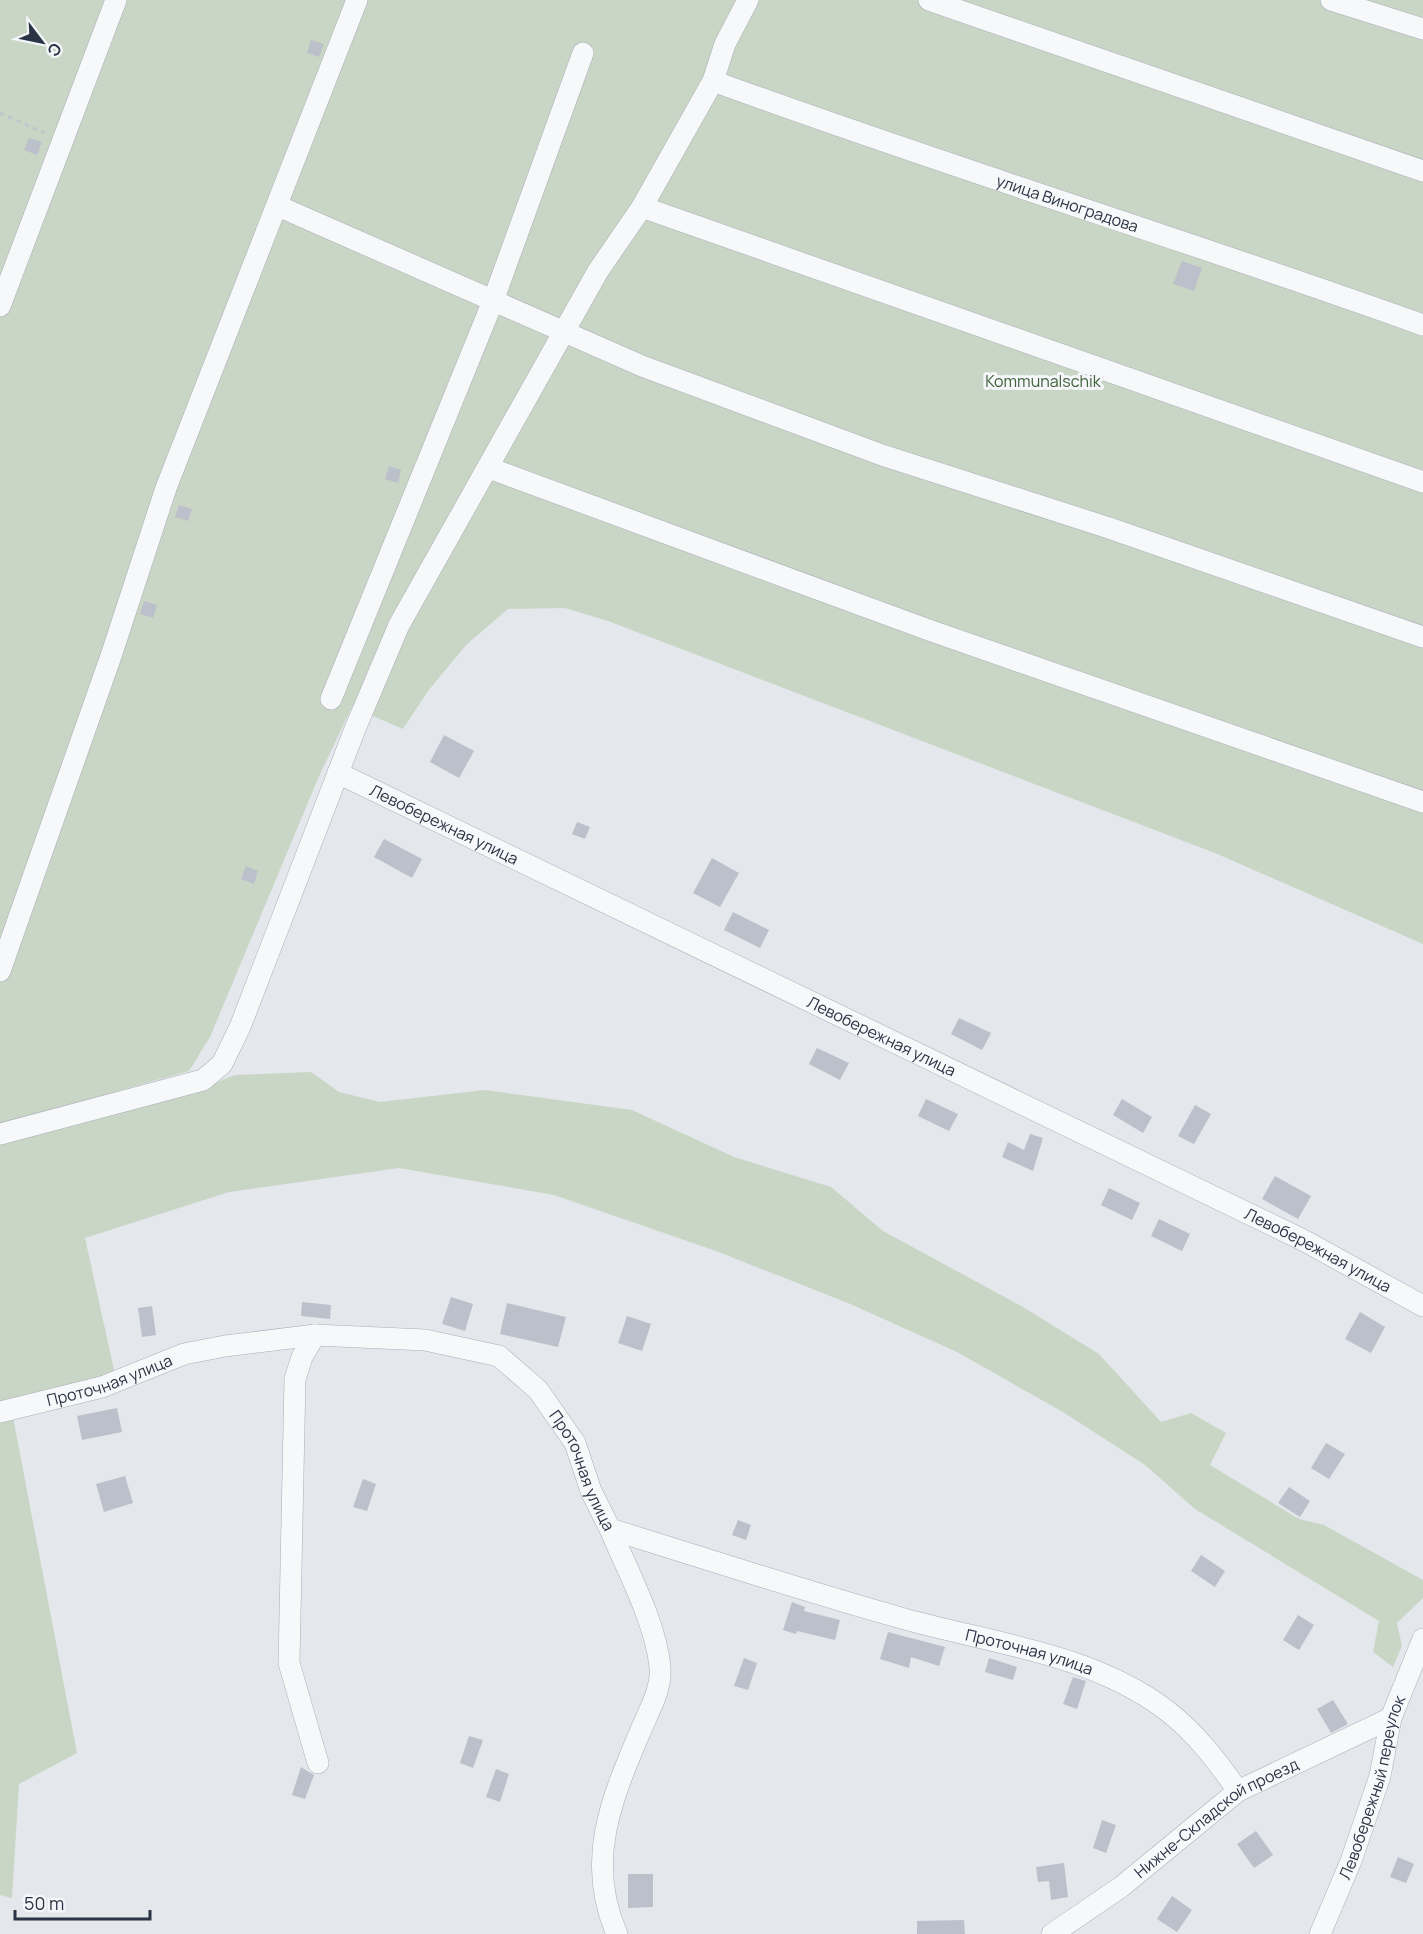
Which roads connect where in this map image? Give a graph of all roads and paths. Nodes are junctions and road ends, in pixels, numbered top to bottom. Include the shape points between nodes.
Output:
1 (116, 0) edge
2 (357, 0) edge
3 (748, 0) edge
4 (929, 0) edge
5 (1331, 0) edge
6 (1423, 29) edge
7 (584, 53) dead end
8 (713, 81) junction
9 (0, 113) edge
10 (63, 140) junction
11 (1423, 171) edge
12 (278, 206) junction
13 (642, 207) junction
14 (493, 301) junction
15 (0, 306) edge
16 (1423, 325) edge
17 (565, 332) junction
18 (489, 468) junction
19 (1423, 482) edge
20 (1423, 637) edge
21 (331, 699) dead end
22 (338, 773) junction
23 (1423, 802) edge
24 (0, 971) edge
25 (0, 1134) edge
26 (1423, 1306) edge
27 (315, 1335) junction
28 (0, 1412) edge
29 (610, 1529) junction
30 (1423, 1639) edge
31 (1391, 1718) junction
32 (318, 1763) dead end
33 (1238, 1791) junction
34 (617, 1934) edge
35 (1052, 1934) edge
36 (1320, 1934) edge

1 - 10 street
2 - 12 street
3 - 8 street via 725,44
4 - 11 street
5 - 6 street
7 - 14 street
8 - 13 street
8 - 16 street, улица Виноградова via 882,143 1263,267
9 - 10 path
10 - 15 street
12 - 14 street
12 - 24 street via 166,488
13 - 17 street via 598,271
13 - 19 street
14 - 17 street
14 - 21 street
17 - 18 street
17 - 20 street via 642,366 882,455 1109,528
18 - 22 street via 399,625
18 - 23 street via 926,629
22 - 25 street via 240,1027 222,1064 203,1080
22 - 26 street, Левобережная улица via 1303,1240
27 - 28 street, Проточная улица via 184,1354 102,1387
27 - 29 street, Проточная улица via 425,1340 499,1356 538,1390 575,1443 591,1491
27 - 32 street via 295,1379 289,1662
29 - 33 street, Проточная улица via 901,1618 1063,1659 1122,1684 1166,1710 1207,1746
29 - 34 street via 652,1633 660,1667 654,1698 613,1794 604,1839 601,1880 606,1910
30 - 31 street, Левобережный переулок
31 - 33 street, Нижне-Складской проезд
31 - 36 street, Левобережный переулок via 1380,1776 1352,1861
33 - 35 street, Нижне-Складской проезд via 1121,1887

